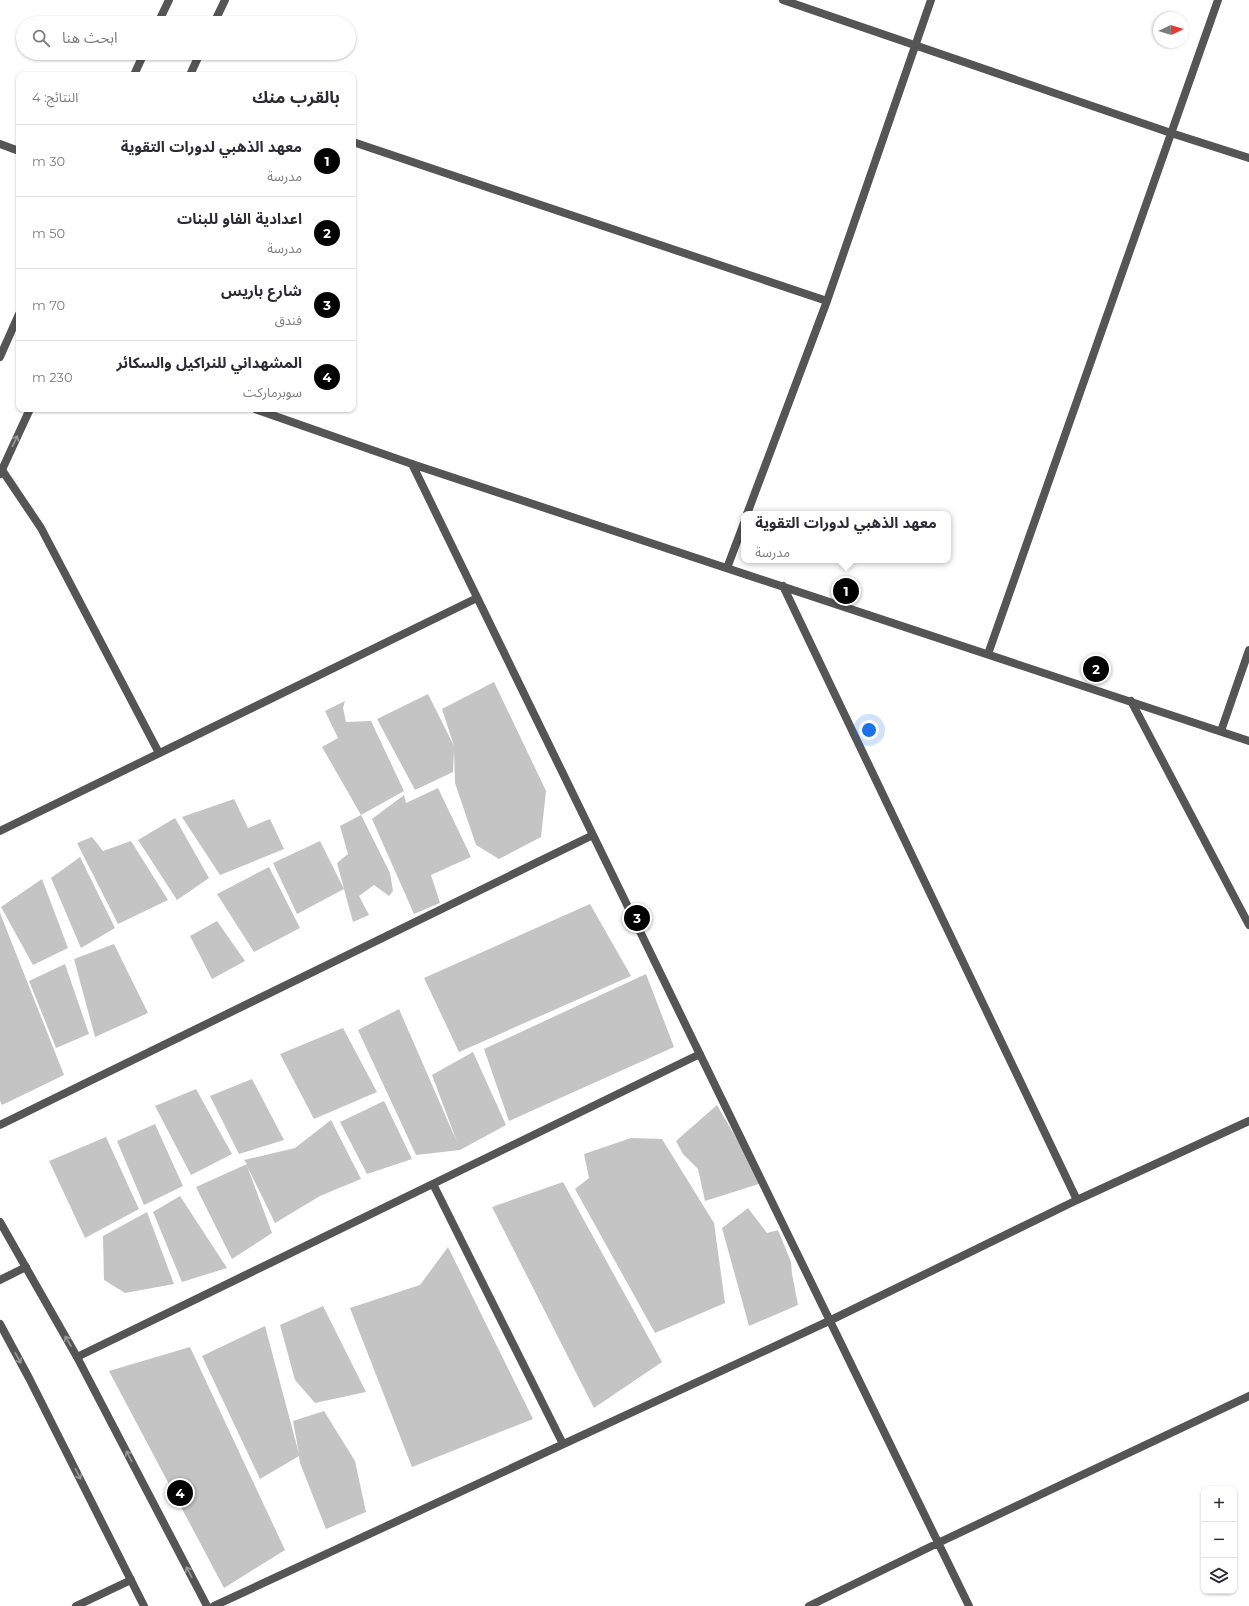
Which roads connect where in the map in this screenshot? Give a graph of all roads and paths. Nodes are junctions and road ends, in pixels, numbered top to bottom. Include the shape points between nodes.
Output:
1 (169, 0) edge
2 (225, 0) edge
3 (783, 0) edge
4 (931, 0) edge
5 (1218, 0) edge
6 (161, 16) edge
7 (217, 16) edge
8 (914, 46) junction
9 (141, 60) edge
10 (197, 60) edge
11 (135, 72) edge
12 (191, 72) edge
13 (1171, 134) junction
14 (356, 143) edge
15 (0, 144) edge
16 (16, 150) edge
17 (1249, 158) edge
18 (827, 301) junction
19 (16, 321) edge
20 (0, 357) edge
21 (29, 412) edge
22 (264, 412) edge
23 (412, 464) junction
24 (1, 472) edge
25 (748, 511) edge
26 (741, 531) edge
27 (727, 568) junction
28 (783, 586) junction
29 (477, 598) junction
30 (1249, 650) edge
31 (988, 654) junction
32 (1131, 701) junction
33 (1221, 731) junction
34 (1249, 741) edge
35 (159, 753) junction
36 (0, 830) edge
37 (593, 835) junction
38 (1249, 925) edge
39 (700, 1054) junction
40 (1249, 1121) edge
41 (0, 1125) edge
42 (433, 1184) junction
43 (1077, 1200) junction
44 (0, 1222) edge
45 (26, 1267) junction
46 (0, 1280) edge
47 (829, 1321) junction
48 (0, 1324) edge
49 (78, 1357) junction
50 (1249, 1396) edge
51 (563, 1444) junction
52 (938, 1543) junction
53 (131, 1580) junction
54 (76, 1606) edge
55 (144, 1606) edge
56 (207, 1606) edge
57 (214, 1606) edge
58 (809, 1606) edge
59 (969, 1606) edge

1 - 6 street
2 - 7 street
3 - 8 street
4 - 8 street
5 - 13 street
8 - 13 street
8 - 18 street
9 - 11 street
10 - 12 street
13 - 17 street
13 - 31 street
14 - 18 street
15 - 16 street
18 - 25 street
19 - 20 street
24 -> 21 street
22 - 23 street
23 - 27 street
23 - 29 street
24 - 35 street via 41,528
26 - 27 street
27 - 28 street
28 - 31 street
28 - 43 street
29 - 35 street
29 - 37 street
30 - 33 street
31 - 32 street
32 - 33 street
32 - 38 street
33 - 34 street
35 - 36 street
37 - 39 street
37 - 41 street
39 - 42 street
39 - 47 street
40 - 43 street
42 - 49 street
42 - 51 street
43 - 47 street
44 - 45 street
45 - 46 street
49 -> 45 street
47 - 51 street
47 - 52 street
48 -> 53 street
56 -> 49 street
50 - 52 street
51 - 57 street
52 - 58 street
52 - 59 street
53 - 54 street
53 - 55 street

